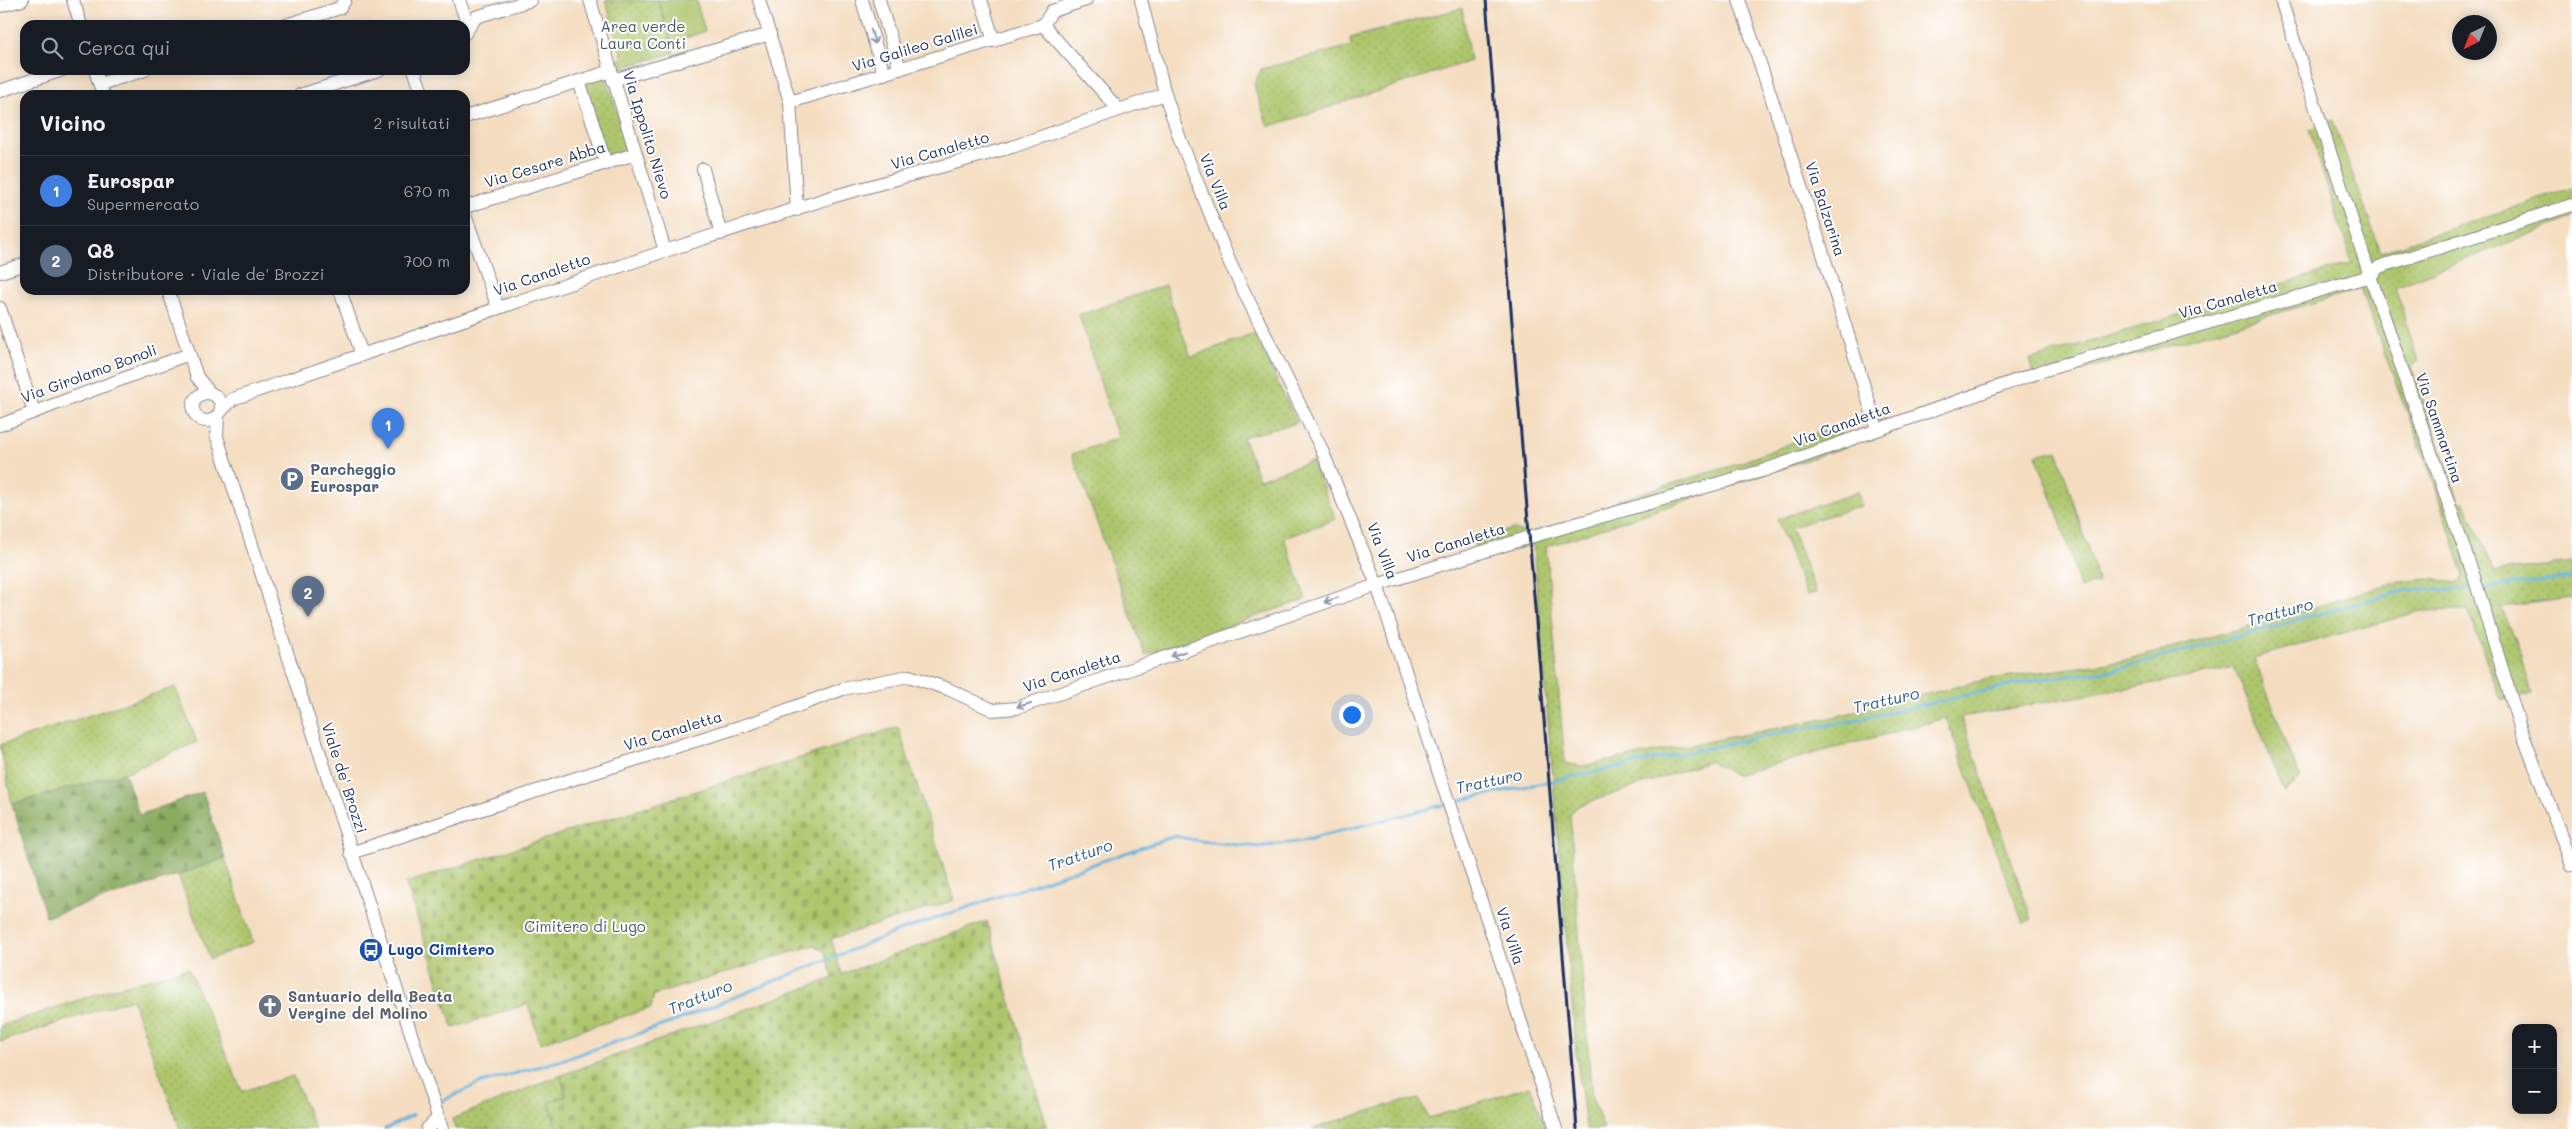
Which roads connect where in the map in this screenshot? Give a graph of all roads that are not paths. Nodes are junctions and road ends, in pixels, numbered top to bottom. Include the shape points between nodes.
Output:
1 (22, 0) edge
2 (73, 0) edge
3 (345, 0) edge
4 (459, 0) edge
5 (531, 0) edge
6 (590, 0) edge
7 (759, 0) edge
8 (862, 0) edge
9 (879, 0) edge
10 (981, 0) edge
11 (1086, 0) edge
12 (1141, 0) edge
13 (1739, 0) edge
14 (2281, 0) edge
15 (0, 6) edge
16 (79, 20) edge
17 (302, 20) edge
18 (465, 20) edge
19 (470, 25) edge
20 (1044, 26) junction
21 (770, 34) junction
22 (994, 41) junction
23 (900, 69) junction
24 (884, 74) junction
25 (47, 75) edge
26 (98, 75) edge
27 (134, 75) edge
28 (363, 75) edge
29 (416, 75) edge
30 (612, 76) junction
31 (579, 81) junction
32 (102, 90) edge
33 (316, 90) edge
34 (421, 90) edge
35 (0, 91) edge
36 (1165, 94) junction
37 (790, 102) junction
38 (1119, 110) junction
39 (470, 115) edge
40 (635, 154) junction
41 (606, 164) junction
42 (703, 169) dead end
43 (470, 205) edge
44 (2572, 205) edge
45 (797, 210) junction
46 (470, 229) edge
47 (721, 234) junction
48 (665, 251) junction
49 (20, 266) edge
50 (0, 272) edge
51 (2370, 276) junction
52 (170, 295) edge
53 (342, 295) edge
54 (0, 308) edge
55 (498, 308) junction
56 (189, 354) junction
57 (362, 355) junction
58 (197, 377) junction
59 (212, 394) junction
60 (233, 399) junction
61 (194, 400) junction
62 (34, 412) junction
63 (219, 414) junction
64 (201, 420) junction
65 (0, 425) edge
66 (1877, 428) junction
67 (217, 438) junction
68 (1377, 584) junction
69 (351, 854) junction
70 (2572, 865) edge
71 (440, 1124) edge
72 (427, 1129) edge
73 (1556, 1129) edge

1 - 15 street
2 - 16 street
3 - 17 street via 340,8
4 - 18 street
5 - 19 street via 476,17
6 - 30 street, Via Ippolito Nievo
7 - 21 street
8 -> 24 street
9 - 23 street
10 - 22 street
11 - 20 street via 1052,11
12 - 36 street, Via Villa
13 - 66 street, Via Balzarina
14 - 51 street, Via Sammartina
20 - 22 street, Via Galileo Galilei
20 - 38 street
21 - 30 street
21 - 37 street
22 - 23 street, Via Galileo Galilei
23 - 24 street, Via Galileo Galilei
24 - 37 street, Via Galileo Galilei
25 - 35 street
26 - 32 street
27 - 32 street
28 - 33 street
29 - 34 street
30 - 31 street
30 - 40 street, Via Ippolito Nievo
31 - 39 street
31 - 41 street
36 - 38 street, Via Canaletto
36 - 68 street, Via Villa via 1230,262 1321,448
37 - 45 street
38 - 45 street, Via Canaletto via 1012,147 835,196
40 - 41 street, Via Cesare Abba
40 - 48 street, Via Ippolito Nievo
41 - 43 street, Via Cesare Abba
42 - 47 street
44 - 51 street, Via Canaletta via 2379,267
45 - 47 street, Via Canaletto
46 - 55 street
47 - 48 street, Via Canaletto
48 - 55 street, Via Canaletto
49 - 50 street
51 - 66 street, Via Canaletta via 2045,370
51 - 70 street, Via Sammartina via 2477,588 2519,724
52 - 56 street, Viale de' Brozzi
53 - 57 street
54 - 62 street
55 - 57 street, Via Canaletto
56 - 58 street, Viale de' Brozzi
56 - 62 street, Via Girolamo Bonoli
57 - 60 street, Via Canaletto
58 - 59 street, Viale de' Brozzi
58 - 61 street, Viale de' Brozzi
59 - 60 street
59 - 61 street via 201,394
59 - 63 street, Viale de' Brozzi via 220,403
60 - 63 street, Via Canaletto
61 - 64 street, Viale de' Brozzi via 193,409
62 - 65 street, Via Girolamo Bonoli
63 - 64 street via 210,421
63 - 67 street, Viale de' Brozzi
64 - 67 street, Viale de' Brozzi
66 - 68 street, Via Canaletta via 1765,470
67 - 69 street, Viale de' Brozzi
68 -> 69 street, Via Canaletta via 1017,708 993,710 909,676 843,689 752,723
68 - 73 street, Via Villa
69 - 71 street, Viale de' Brozzi
71 - 72 street

